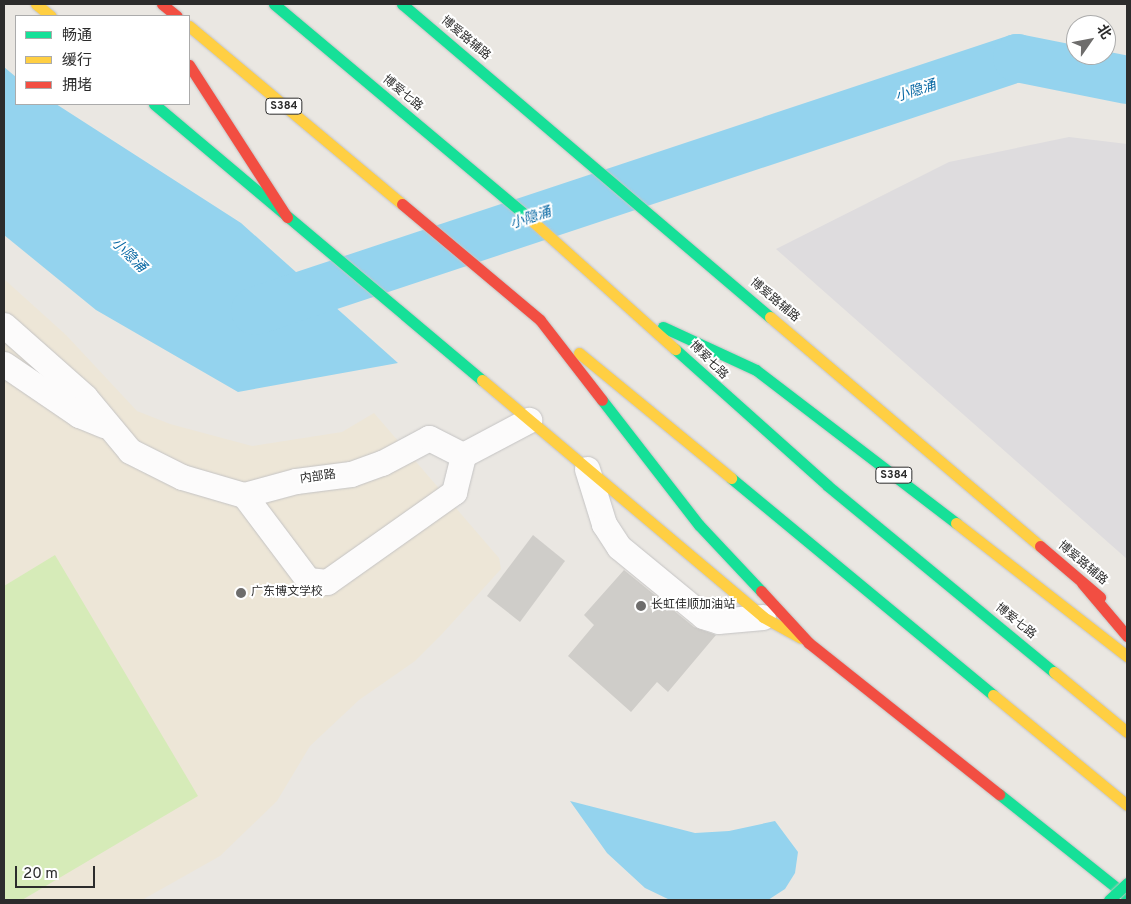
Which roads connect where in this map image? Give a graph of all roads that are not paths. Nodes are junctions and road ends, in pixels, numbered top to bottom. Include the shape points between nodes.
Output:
1 (36, 4) edge
2 (149, 4) edge
3 (162, 4) edge
4 (274, 4) edge
5 (402, 4) edge
6 (50, 15) edge
7 (156, 15) edge
8 (176, 15) edge
9 (190, 27) edge
10 (190, 67) edge
11 (155, 105) edge
12 (287, 217) junction
13 (645, 318) junction
14 (540, 320) junction
15 (4, 325) edge
16 (4, 364) edge
17 (529, 420) junction
18 (108, 426) junction
19 (463, 456) junction
20 (587, 469) junction
21 (244, 495) junction
22 (1082, 583) junction
23 (763, 617) junction
24 (1127, 620) edge
25 (1127, 636) edge
26 (809, 643) junction
27 (1127, 656) edge
28 (1127, 732) edge
29 (1127, 805) edge
30 (1075, 853) junction
31 (1127, 883) edge
32 (1127, 896) edge
33 (1109, 900) edge

1 - 6 main road
2 - 7 main road
3 - 8 main road
4 - 13 main road, 博爱七路
5 - 22 main road, 博爱路辅路
9 - 14 main road, S384
10 - 12 main road
11 - 12 main road
12 - 17 main road
13 - 27 main road, S384 via 756,370 782,388
13 - 28 main road, 博爱七路 via 730,402
14 - 26 main road via 699,525
14 - 29 main road
15 - 18 street via 84,397
16 - 18 street via 78,415
17 - 19 street
17 - 20 main road
18 - 21 street via 130,451 182,477
19 - 21 street, 内部路 via 429,438 382,463 351,474 296,481
19 - 21 street via 454,492 327,582 308,580
20 - 23 main road
20 - 23 street via 604,524 619,546 703,616 718,621
22 - 24 main road, 博爱路辅路
22 - 25 main road
23 - 26 main road
26 - 30 main road
30 - 32 main road
30 - 33 main road
31 - 33 main road, bridge

